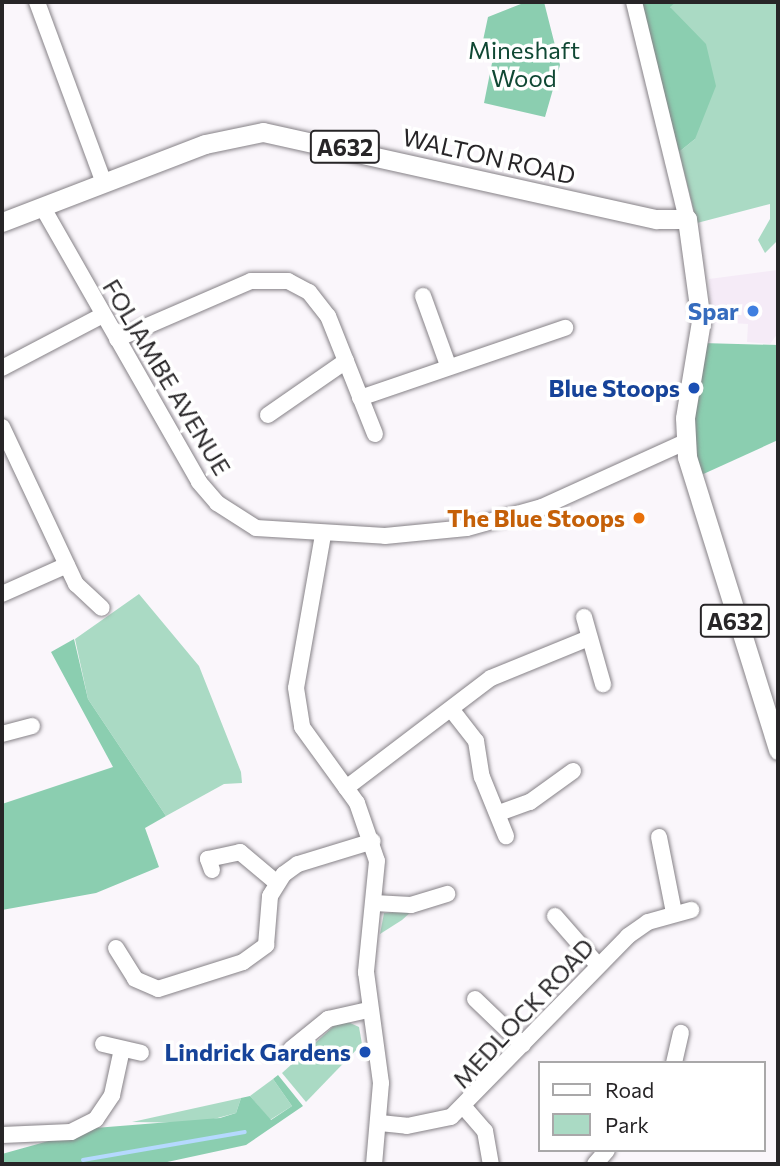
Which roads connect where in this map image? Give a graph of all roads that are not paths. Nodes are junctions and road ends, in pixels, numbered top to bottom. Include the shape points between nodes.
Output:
1 (37, 2) edge
2 (634, 2) edge
3 (104, 183) junction
4 (43, 208) junction
5 (687, 219) junction
6 (2, 222) edge
7 (423, 296) dead end
8 (103, 315) junction
9 (565, 328) dead end
10 (117, 339) junction
11 (346, 361) junction
12 (448, 365) junction
13 (2, 368) edge
14 (360, 398) junction
15 (268, 415) dead end
16 (2, 427) edge
17 (375, 434) dead end
18 (685, 442) junction
19 (323, 535) junction
20 (67, 565) junction
21 (2, 594) edge
22 (102, 608) dead end
23 (584, 617) dead end
24 (589, 638) junction
25 (603, 684) dead end
26 (451, 709) junction
27 (32, 726) dead end
28 (2, 734) edge
29 (778, 750) edge
30 (573, 771) dead end
31 (346, 788) junction
32 (499, 813) junction
33 (506, 836) dead end
34 (659, 837) dead end
35 (373, 841) junction
36 (205, 864) dead end
37 (277, 883) junction
38 (437, 894) dead end
39 (374, 903) junction
40 (691, 909) dead end
41 (674, 913) junction
42 (561, 917) dead end
43 (116, 948) dead end
44 (597, 964) junction
45 (480, 1000) dead end
46 (368, 1010) junction
47 (103, 1044) dead end
48 (523, 1045) junction
49 (122, 1049) junction
50 (291, 1049) dead end
51 (141, 1053) dead end
52 (464, 1107) junction
53 (380, 1123) junction
54 (2, 1135) edge
55 (374, 1164) edge
56 (491, 1164) edge

1 - 3 street
2 - 5 street
3 - 4 main road, WALTON ROAD / A632
3 - 5 main road, WALTON ROAD / A632 via 205,144 263,132 656,219
4 - 6 main road, WALTON ROAD / A632
4 - 8 street, FOLJAMBE AVENUE
5 - 18 main road, A632 via 701,321
7 - 12 street
8 - 10 street, FOLJAMBE AVENUE
8 - 13 street
9 - 12 street
10 - 11 street via 243,284 278,279 319,301
10 - 19 street, FOLJAMBE AVENUE via 217,503 256,528
11 - 14 street
11 - 15 street
12 - 14 street
14 - 17 street
16 - 20 street
18 - 19 street, FOLJAMBE AVENUE via 542,507 492,522 427,533
18 - 29 main road, A632
19 - 31 street via 296,688 307,737
20 - 21 street
20 - 22 street via 75,583
23 - 24 street
24 - 25 street
24 - 26 street via 516,664
26 - 31 street
26 - 32 street via 476,741 482,777
27 - 28 street
30 - 32 street via 530,802
31 - 35 street
32 - 33 street
34 - 41 street via 657,856
35 - 37 street via 298,864
35 - 39 street
36 - 37 street via 240,852
37 - 43 street via 266,945 232,972 169,990 141,983 130,961
38 - 39 street
39 - 46 street
40 - 41 street, MEDLOCK ROAD
41 - 44 street, MEDLOCK ROAD via 638,929
42 - 44 street
44 - 48 street, MEDLOCK ROAD
45 - 48 street
46 - 50 street via 328,1019
46 - 53 street via 381,1083
47 - 49 street
48 - 52 street, MEDLOCK ROAD
49 - 51 street
49 - 54 street via 112,1095 96,1119 71,1132
52 - 53 street, MEDLOCK ROAD via 434,1123
52 - 56 street via 485,1131
53 - 55 street

